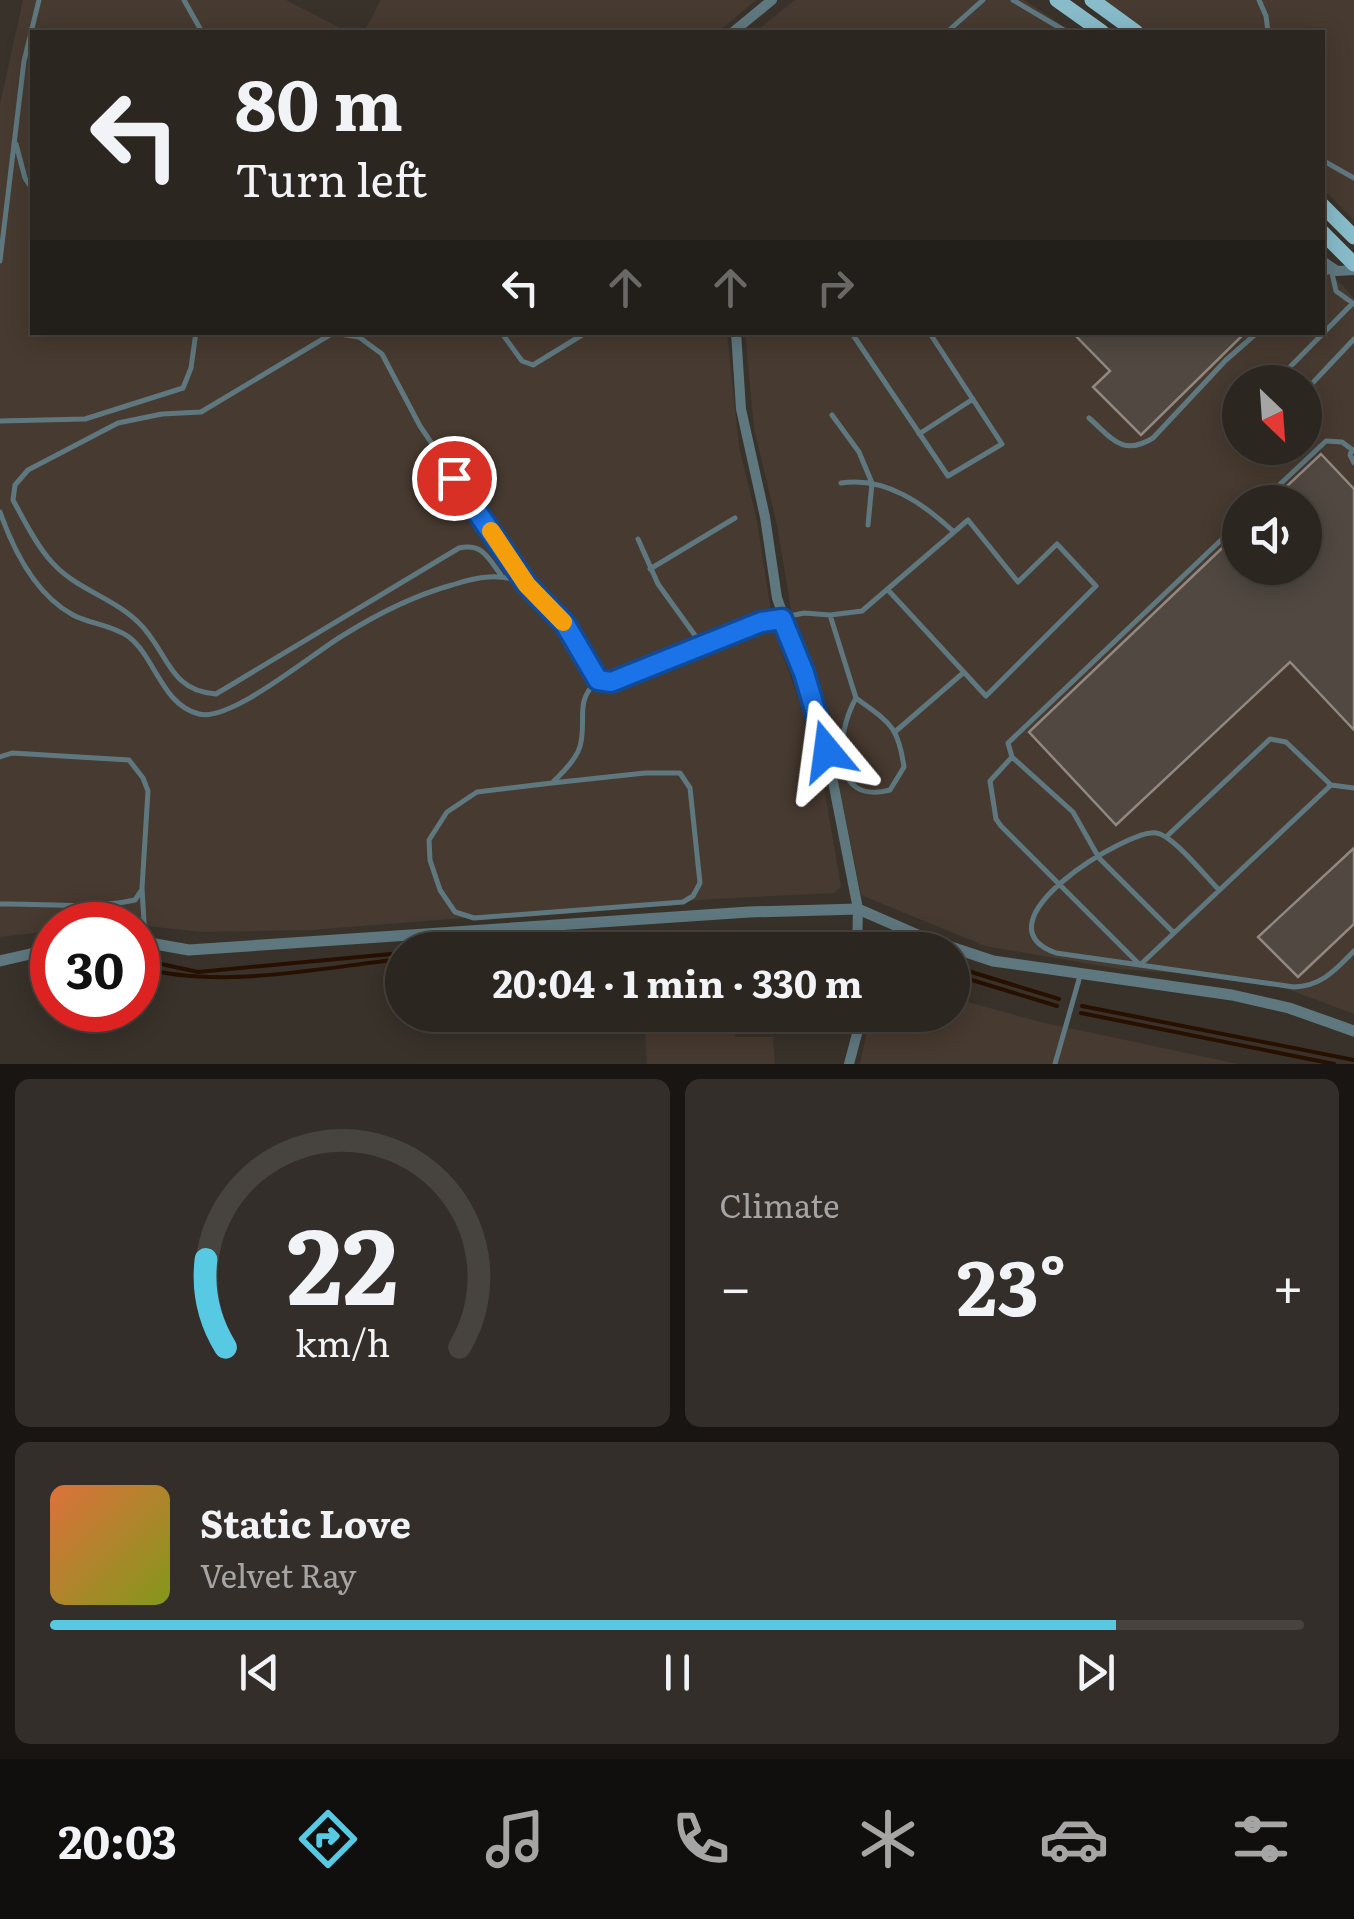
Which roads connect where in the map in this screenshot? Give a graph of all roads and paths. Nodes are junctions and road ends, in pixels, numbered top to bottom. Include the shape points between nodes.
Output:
1 (39, 0) edge
2 (184, 0) edge
3 (772, 0) edge
4 (982, 0) edge
5 (1013, 0) edge
6 (1056, 0) edge
7 (1092, 0) edge
8 (1259, 0) edge
9 (32, 30) edge
10 (201, 30) edge
11 (735, 30) edge
12 (949, 30) edge
13 (1063, 30) edge
14 (1099, 30) edge
15 (1133, 30) edge
16 (1268, 30) edge
17 (30, 37) edge
18 (16, 141) junction
19 (1325, 162) edge
20 (1354, 178) edge
21 (30, 185) edge
22 (1325, 208) edge
23 (1325, 235) edge
24 (1354, 237) edge
25 (0, 261) edge
26 (1354, 267) edge
27 (1325, 269) edge
28 (1354, 303) edge
29 (1325, 332) edge
30 (196, 335) edge
31 (331, 335) edge
32 (342, 335) edge
33 (503, 335) edge
34 (582, 335) edge
35 (736, 335) edge
36 (853, 335) edge
37 (931, 335) edge
38 (1255, 335) edge
39 (1322, 335) edge
40 (1354, 339) edge
41 (1293, 365) edge
42 (1322, 373) edge
43 (973, 398) junction
44 (832, 414) dead end
45 (1089, 418) dead end
46 (0, 421) edge
47 (920, 434) junction
48 (1353, 450) edge
49 (1354, 463) edge
50 (872, 482) junction
51 (841, 484) dead end
52 (1279, 485) edge
53 (0, 512) edge
54 (735, 518) dead end
55 (868, 525) dead end
56 (954, 532) junction
57 (638, 539) dead end
58 (1222, 539) edge
59 (650, 568) junction
60 (501, 576) junction
61 (527, 585) junction
62 (888, 590) junction
63 (830, 616) junction
64 (782, 619) junction
65 (702, 646) junction
66 (964, 673) junction
67 (598, 680) junction
68 (856, 698) junction
69 (896, 731) junction
70 (0, 757) edge
71 (1012, 757) junction
72 (552, 782) junction
73 (1331, 785) junction
74 (1354, 788) edge
75 (1166, 837) junction
76 (1098, 858) junction
77 (1061, 885) junction
78 (142, 888) junction
79 (1219, 890) junction
80 (142, 902) edge
81 (0, 904) edge
82 (858, 909) junction
83 (857, 932) edge
84 (1174, 933) junction
85 (160, 945) edge
86 (1354, 952) edge
87 (30, 954) edge
88 (1056, 954) junction
89 (0, 961) edge
90 (1140, 966) junction
91 (1058, 970) junction
92 (1080, 975) junction
93 (1354, 1031) edge
94 (857, 1032) edge
95 (849, 1064) edge
96 (1055, 1064) edge

1 - 9 lane
2 - 10 lane
3 - 11 street
4 - 12 lane
5 - 13 lane
6 - 14 main road
7 - 15 main road
8 - 16 lane
17 - 18 lane
18 - 21 lane
18 - 25 lane
19 - 20 lane
22 - 24 main road
23 - 26 main road
26 - 27 street
27 - 28 lane via 1336,290
28 - 29 lane
30 - 46 lane via 182,388 86,418
31 - 60 lane via 201,412 118,423 28,470 13,500 48,559 142,625 190,690 216,694 459,548 483,550
32 - 61 lane via 359,337 382,354 420,426
33 - 34 lane via 533,365
35 - 64 street via 740,408
36 - 47 lane
37 - 43 lane
38 - 45 lane via 1141,445 1118,443
39 - 41 lane
40 - 42 lane
43 - 47 lane
43 - 47 lane via 1002,444 948,476
44 - 50 lane
48 - 49 lane
48 - 52 lane via 1326,441
50 - 51 lane
50 - 55 lane
50 - 56 lane via 914,499
53 - 60 lane via 48,597 74,616 130,638 170,694 194,713 214,716 412,596
54 - 59 lane
56 - 62 lane
56 - 66 lane via 968,520 1018,582 1057,544 1096,586 986,696
57 - 59 lane
58 - 71 lane via 1013,735
59 - 65 lane
60 - 61 lane
61 - 67 lane via 565,624
62 - 63 lane via 862,610
62 - 66 lane
63 - 64 lane via 804,612
63 - 68 lane
64 - 65 lane
64 - 82 street via 827,751
65 - 67 lane via 611,682
66 - 69 lane
67 - 72 lane via 582,705 581,746
68 - 69 lane
68 - 69 lane via 840,744 849,780 875,794 890,790 904,767
70 - 78 lane via 129,760 148,791
71 - 76 lane via 1073,812
71 - 77 lane via 990,780 996,819
72 - 72 lane via 478,792 447,812 430,840 430,860 455,912 474,918 693,896 700,883 694,816 680,773
73 - 74 lane
73 - 75 lane via 1286,742 1270,740
73 - 79 lane
75 - 76 lane via 1144,834
75 - 79 lane
76 - 77 lane
76 - 84 lane
77 - 88 lane via 1039,904 1030,928 1043,949
77 - 90 lane
78 - 80 lane
78 - 81 lane via 135,900 114,904
79 - 84 lane
82 - 83 street
82 - 85 street via 189,950
82 - 91 street via 967,954
84 - 90 lane
86 - 90 lane via 1309,986
87 - 89 street
88 - 90 lane
88 - 91 lane
91 - 92 street
92 - 93 street via 1232,995
92 - 96 lane
94 - 95 street

